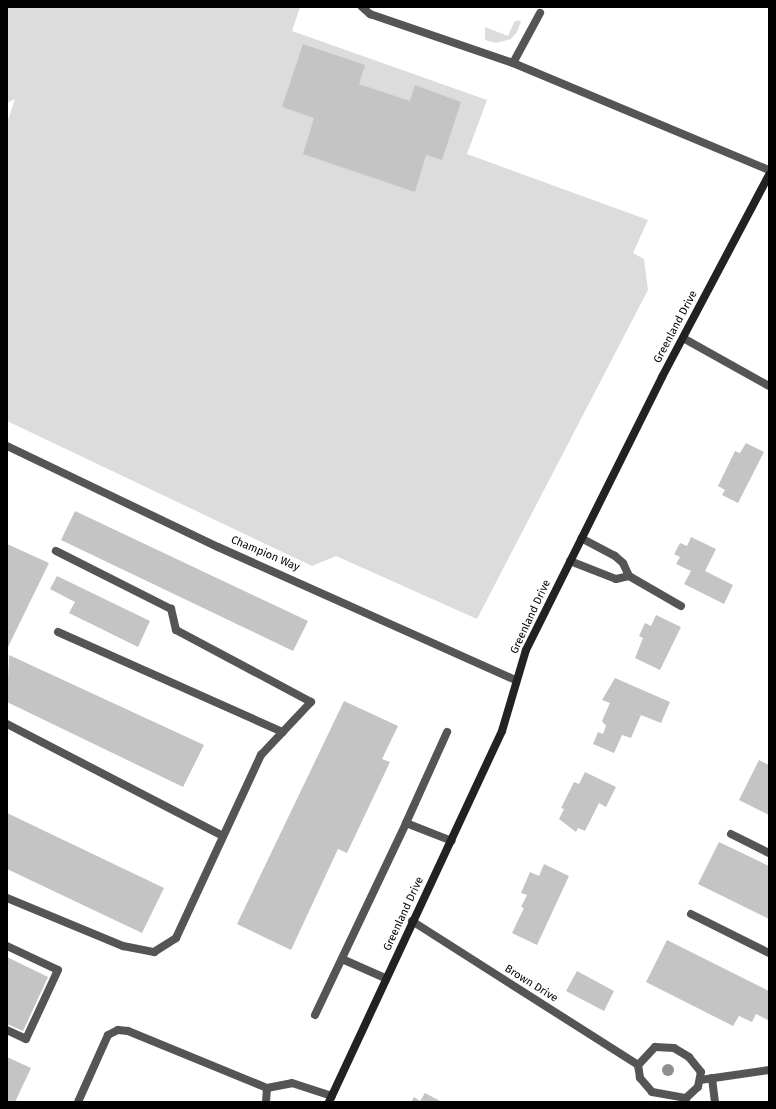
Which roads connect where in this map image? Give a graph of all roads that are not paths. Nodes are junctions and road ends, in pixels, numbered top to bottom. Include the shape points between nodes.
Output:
1 (362, 7) edge
2 (540, 13) dead end
3 (513, 63) junction
4 (769, 170) edge
5 (769, 175) edge
6 (683, 338) junction
7 (769, 386) edge
8 (7, 446) edge
9 (581, 538) junction
10 (56, 551) dead end
11 (570, 561) junction
12 (630, 576) junction
13 (681, 606) dead end
14 (58, 632) dead end
15 (516, 680) junction
16 (7, 724) edge
17 (283, 732) junction
18 (447, 732) dead end
19 (406, 823) junction
20 (731, 834) dead end
21 (223, 836) junction
22 (452, 840) junction
23 (769, 853) edge
24 (7, 898) edge
25 (691, 914) dead end
26 (412, 921) junction
27 (7, 946) edge
28 (769, 953) edge
29 (342, 959) junction
30 (385, 978) junction
31 (315, 1015) dead end
32 (7, 1030) edge
33 (638, 1065) junction
34 (769, 1070) edge
35 (712, 1078) junction
36 (700, 1080) junction
37 (267, 1088) junction
38 (330, 1099) edge
39 (78, 1102) edge
40 (266, 1102) edge
41 (715, 1102) edge

1 - 3 street via 370,14
2 - 3 street
3 - 4 street
5 - 6 street, Greenland Drive
6 - 7 street
6 - 9 street, Greenland Drive
8 - 15 street, Champion Way via 218,547
9 - 11 street, Greenland Drive
9 - 12 street via 623,562
10 - 17 street via 171,609 176,630 311,702
11 - 12 street via 616,579
11 - 15 street, Greenland Drive via 526,650
12 - 13 street
14 - 17 street
15 - 22 street, Greenland Drive via 502,731
16 - 21 street
17 - 21 street via 261,755
18 - 19 street
19 - 22 street
19 - 29 street
20 - 23 street
21 - 24 street via 176,938 154,952 122,946
22 - 26 street, Greenland Drive
25 - 28 street
26 - 30 street, Greenland Drive
26 - 33 street, Brown Drive
27 - 32 street via 58,970 26,1039
29 - 30 street
29 - 31 street
30 - 38 street, Greenland Drive
33 - 36 street via 655,1047 674,1048 689,1058 701,1072
33 - 36 street via 640,1078 652,1092 667,1098 686,1098 698,1087
34 - 35 street
35 - 36 street
35 - 41 street
37 - 38 street via 292,1083
37 - 39 street via 128,1031 118,1030 108,1035
37 - 40 street

